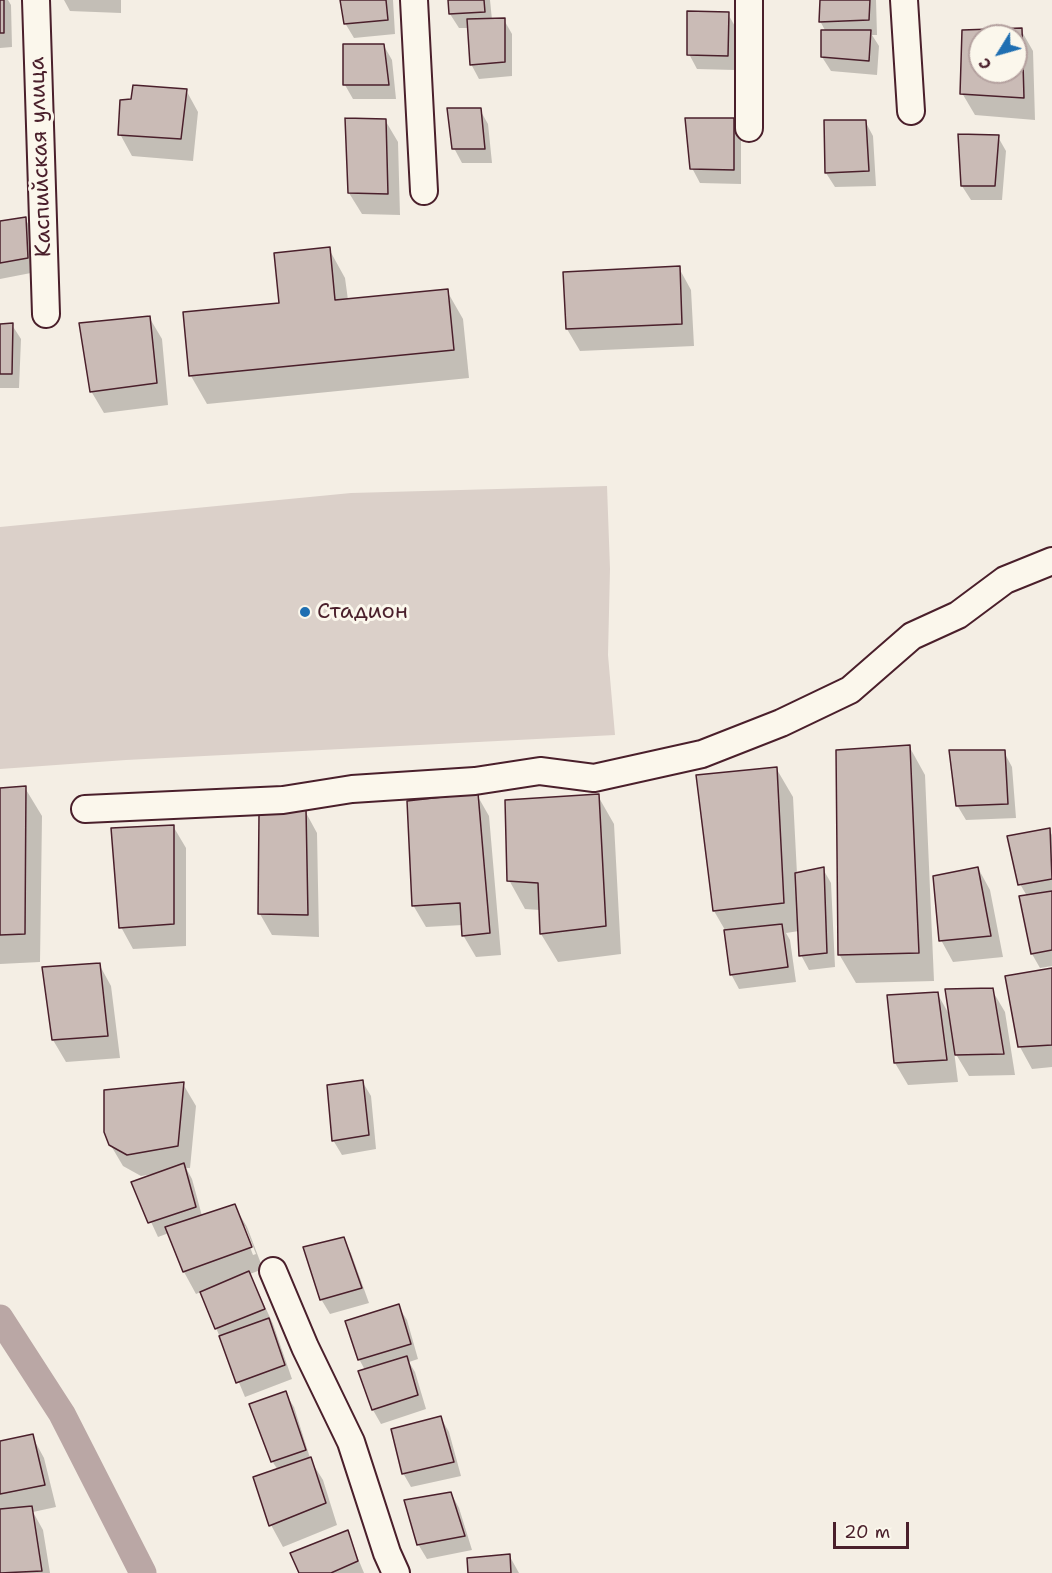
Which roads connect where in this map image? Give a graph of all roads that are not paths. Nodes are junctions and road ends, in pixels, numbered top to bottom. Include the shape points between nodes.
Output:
1 (36, 0) edge
2 (414, 0) edge
3 (748, 0) edge
4 (904, 0) edge
5 (911, 111) dead end
6 (749, 128) dead end
7 (424, 190) dead end
8 (46, 314) dead end
9 (1052, 561) edge
10 (85, 809) dead end
11 (273, 1271) dead end
12 (396, 1573) edge

1 - 8 street, Каспийская улица
2 - 7 street
3 - 6 street
4 - 5 street
9 - 10 street via 1005,580 958,615 912,636 850,690 702,754 594,778 540,771 475,782 352,789 283,800
11 - 12 street via 351,1442

